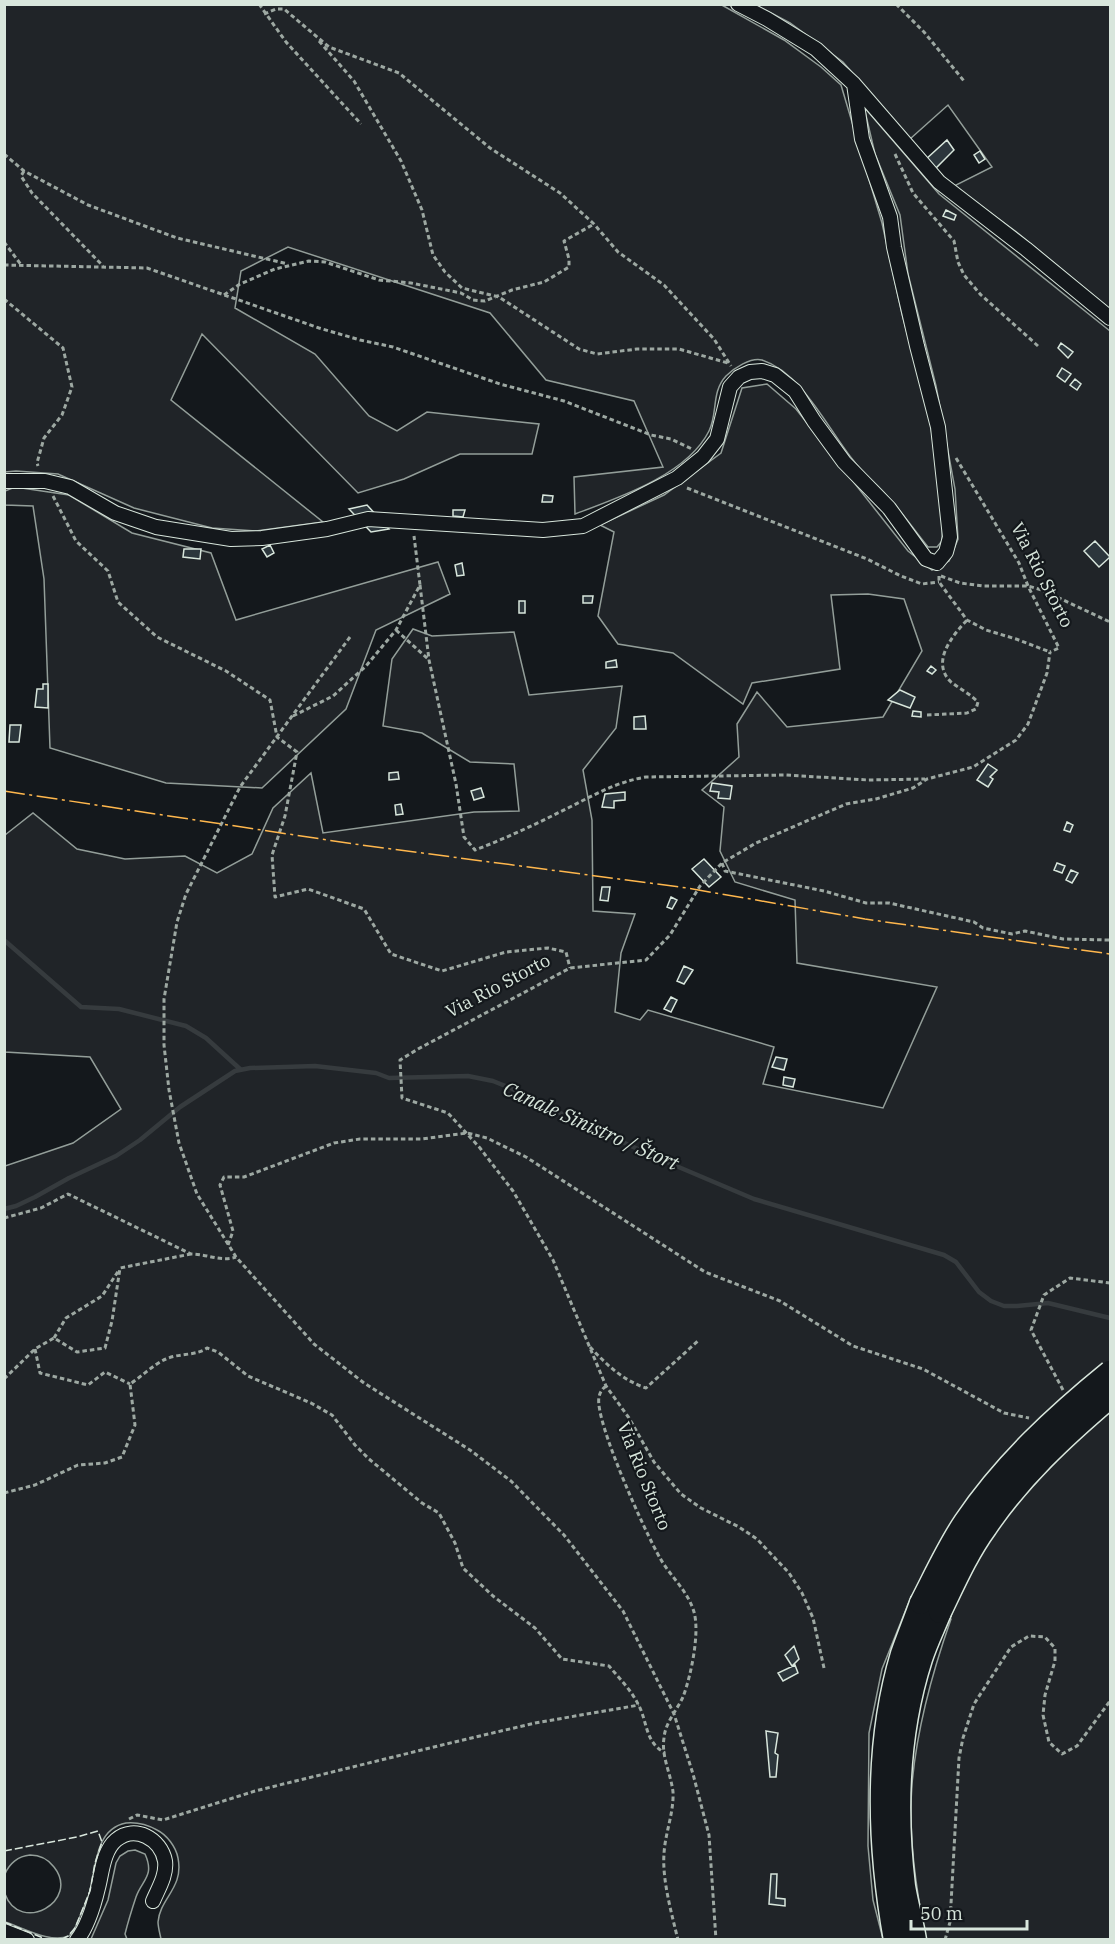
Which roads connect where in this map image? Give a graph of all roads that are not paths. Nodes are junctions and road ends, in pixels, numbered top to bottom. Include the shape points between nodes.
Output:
1 (738, 4) edge
2 (854, 84) junction
3 (1110, 318) edge
4 (4, 481) edge
5 (1110, 1372) edge
6 (1110, 1397) edge
7 (931, 1607) junction
8 (153, 1901) dead end
9 (4, 1931) edge
10 (27, 1940) edge
11 (77, 1940) edge
12 (895, 1940) edge
13 (915, 1940) edge

1 - 2 street via 816,49
2 - 3 street via 939,182
2 - 4 street via 861,139 890,217 938,428 950,537 946,552 937,563 926,559 889,508 844,462 795,391 775,375 762,371 739,377 730,387 717,439 703,457 677,478 583,526 543,530 368,519 273,537 231,539 156,527 115,513 69,487 45,481
5 - 7 highway, bridge via 1038,1435 965,1522 941,1563
6 - 7 highway, bridge via 1044,1457 1009,1496
7 - 12 highway via 902,1654 884,1749 882,1843
7 - 13 highway via 909,1706 900,1795 900,1841
8 - 11 street via 165,1872 159,1847 142,1834 122,1836 115,1840 105,1858 91,1910
9 - 10 street

